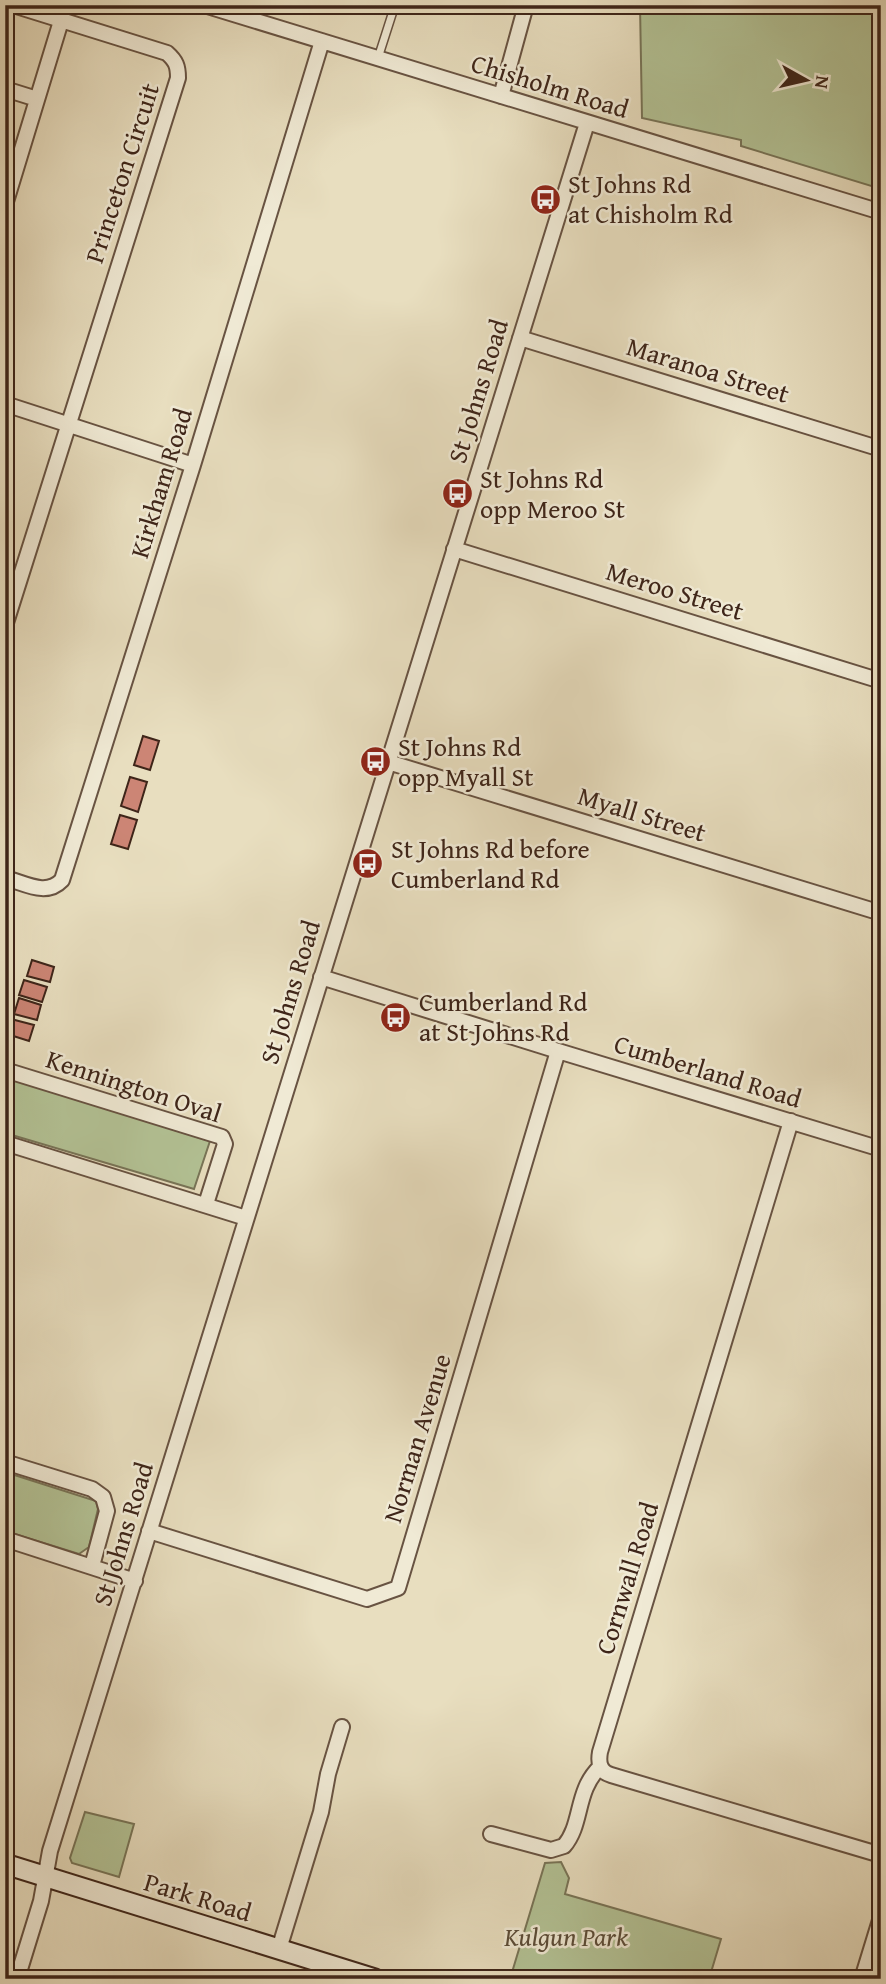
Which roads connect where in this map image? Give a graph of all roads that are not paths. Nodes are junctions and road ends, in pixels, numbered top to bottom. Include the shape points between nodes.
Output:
1 (13, 5) edge
2 (204, 5) edge
3 (395, 5) edge
4 (526, 5) edge
5 (61, 21) junction
6 (322, 41) junction
7 (378, 58) junction
8 (5, 89) edge
9 (501, 96) junction
10 (37, 99) junction
11 (587, 123) junction
12 (9, 178) edge
13 (5, 205) edge
14 (881, 212) edge
15 (520, 338) junction
16 (5, 404) edge
17 (68, 424) junction
18 (881, 449) edge
19 (193, 465) junction
20 (454, 549) junction
21 (5, 626) edge
22 (881, 681) edge
23 (388, 762) junction
24 (5, 878) edge
25 (881, 913) edge
26 (321, 977) junction
27 (558, 1051) junction
28 (5, 1070) edge
29 (791, 1121) junction
30 (5, 1143) edge
31 (881, 1149) edge
32 (206, 1204) junction
33 (246, 1218) junction
34 (5, 1462) edge
35 (149, 1531) junction
36 (5, 1539) edge
37 (92, 1566) junction
38 (135, 1581) junction
39 (342, 1727) dead end
40 (600, 1767) junction
41 (491, 1834) dead end
42 (881, 1854) edge
43 (5, 1864) edge
44 (45, 1877) junction
45 (881, 1917) edge
46 (878, 1937) edge
47 (279, 1949) junction
48 (331, 1972) edge
49 (17, 1979) edge
50 (375, 1979) edge
51 (862, 1979) edge

1 - 5 street, Princeton Circuit
2 - 6 street, Chisholm Road
3 - 7 lane
4 - 9 street
5 - 10 street
5 - 17 street, Princeton Circuit via 167,52 178,68
6 - 7 street, Chisholm Road
6 - 19 street, Kirkham Road
7 - 9 street, Chisholm Road
8 - 10 street
9 - 11 street, Chisholm Road
10 - 12 street
11 - 14 street, Chisholm Road
11 - 15 street, St Johns Road
12 - 13 street
15 - 18 street, Maranoa Street
15 - 20 street, St Johns Road
16 - 17 street
17 - 19 street
17 - 21 street
19 - 24 street, Kirkham Road via 62,880 54,888 43,889
20 - 22 street, Meroo Street
20 - 23 street, St Johns Road
23 - 25 street, Myall Street
23 - 26 street, St Johns Road
26 - 27 street, Cumberland Road
26 - 33 street, St Johns Road
27 - 29 street, Cumberland Road
27 - 35 street, Norman Avenue via 398,1588 367,1599
28 - 32 street, Kennington Oval via 222,1137 225,1144
29 - 31 street, Cumberland Road
29 - 40 street, Cornwall Road via 600,1752
30 - 32 street
32 - 33 street
33 - 35 street, St Johns Road
34 - 37 street via 92,1489 103,1497 107,1511
35 - 38 street, St Johns Road
36 - 37 street
37 - 38 street
38 - 44 street, St Johns Road
39 - 47 street
40 - 41 street via 588,1780 564,1846 551,1850
40 - 42 street via 611,1775
43 - 44 main road, Park Road
44 - 47 main road, Park Road
44 - 49 street, St Johns Road
45 - 46 street
46 - 51 street
47 - 48 main road, Park Road
48 - 50 main road, Park Road

